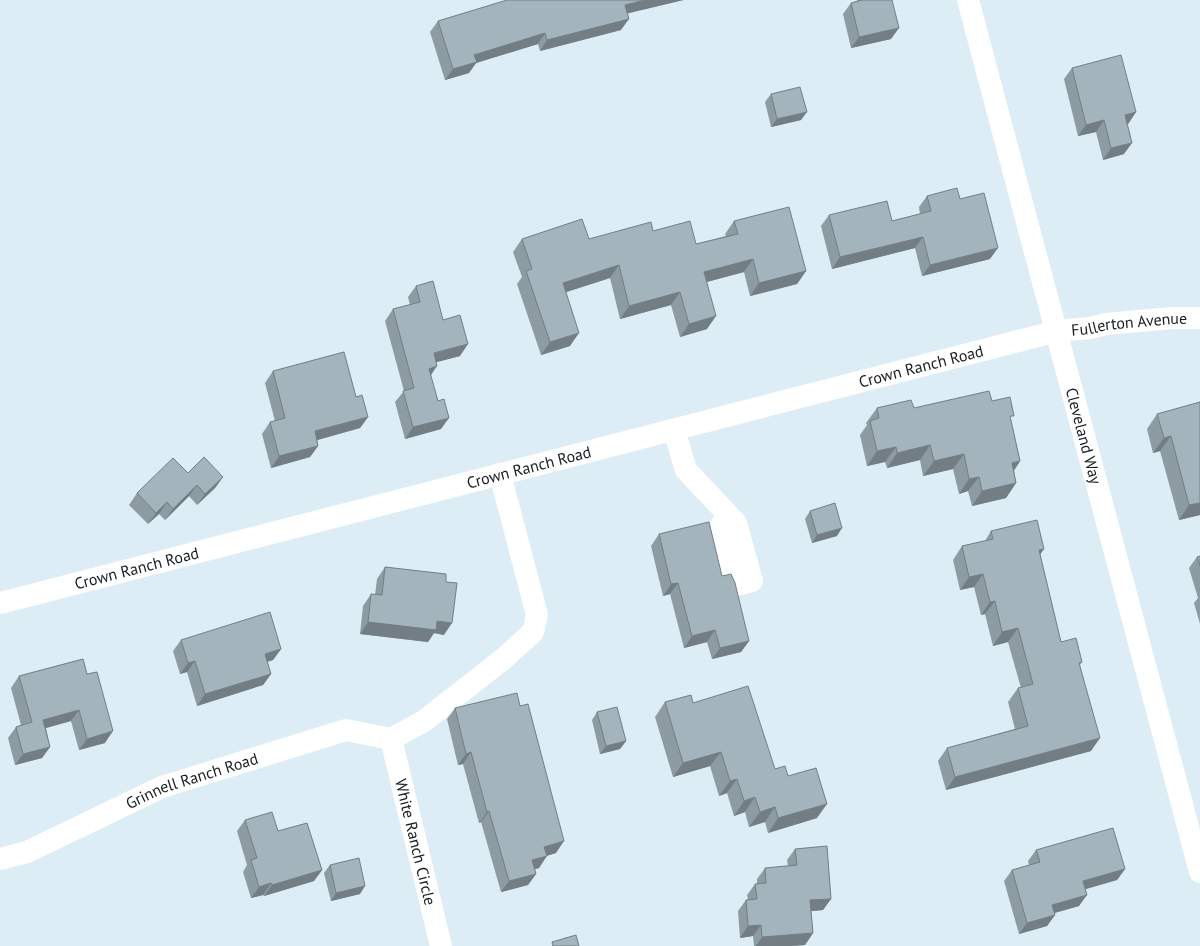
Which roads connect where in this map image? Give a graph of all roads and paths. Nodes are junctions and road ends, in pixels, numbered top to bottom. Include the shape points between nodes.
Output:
1 (968, 0) edge
2 (1200, 318) edge
3 (1057, 331) junction
4 (674, 430) junction
5 (500, 474) junction
6 (728, 515) dead end
7 (0, 603) edge
8 (390, 739) junction
9 (0, 859) edge
10 (1200, 872) edge
11 (441, 946) edge

1 - 3 street, Cleveland Way
2 - 3 street, Fullerton Avenue via 1172,318
3 - 4 street, Crown Ranch Road
3 - 10 street, Cleveland Way
4 - 5 street, Crown Ranch Road
4 - 6 street via 686,470
5 - 7 street, Crown Ranch Road
5 - 8 street via 537,615 533,632 424,721
8 - 9 street, Grinnell Ranch Road via 346,730 162,788 27,852
8 - 11 street, White Ranch Circle

